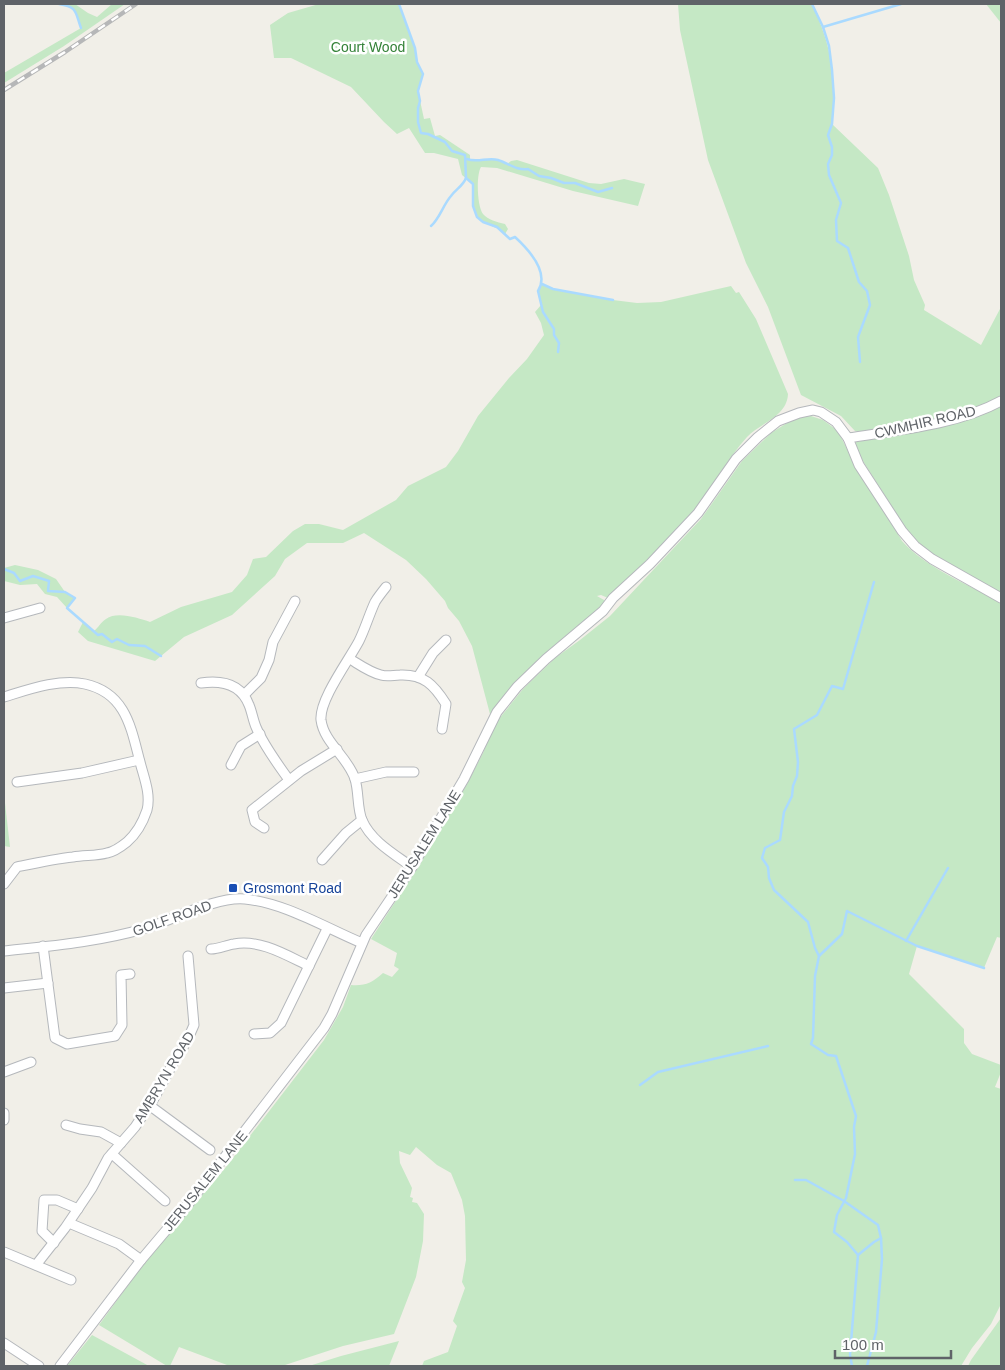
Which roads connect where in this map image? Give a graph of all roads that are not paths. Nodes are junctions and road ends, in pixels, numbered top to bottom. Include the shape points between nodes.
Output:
1 (1001, 401) edge
2 (848, 438) junction
3 (386, 587) dead end
4 (1001, 598) edge
5 (296, 601) dead end
6 (40, 608) dead end
7 (4, 618) edge
8 (446, 640) dead end
9 (350, 658) junction
10 (418, 678) junction
11 (201, 683) dead end
12 (244, 695) junction
13 (4, 698) edge
14 (442, 729) dead end
15 (260, 734) junction
16 (337, 749) junction
17 (139, 760) junction
18 (231, 765) dead end
19 (414, 772) dead end
20 (355, 779) junction
21 (289, 780) junction
22 (17, 782) dead end
23 (362, 820) junction
24 (264, 828) dead end
25 (322, 860) dead end
26 (412, 867) junction
27 (7, 873) edge
28 (4, 884) edge
29 (327, 929) junction
30 (362, 943) junction
31 (43, 946) junction
32 (211, 949) dead end
33 (4, 951) edge
34 (188, 956) dead end
35 (309, 966) junction
36 (130, 974) dead end
37 (48, 983) junction
38 (4, 988) edge
39 (254, 1034) dead end
40 (31, 1062) dead end
41 (4, 1072) edge
42 (149, 1106) junction
43 (4, 1113) edge
44 (4, 1120) edge
45 (66, 1125) dead end
46 (121, 1143) junction
47 (210, 1150) dead end
48 (112, 1154) junction
49 (165, 1201) dead end
50 (78, 1209) junction
51 (68, 1223) junction
52 (54, 1243) junction
53 (4, 1252) edge
54 (141, 1260) junction
55 (36, 1265) junction
56 (71, 1280) dead end
57 (4, 1343) edge
58 (39, 1366) edge
59 (60, 1366) edge

1 - 2 street, CWMHIR ROAD via 947,420
2 - 4 street, JERUSALEM LANE via 859,465 915,546
2 - 26 street, JERUSALEM LANE via 836,422 813,410 778,421 747,448 698,513 603,611 517,687 497,712 464,778
3 - 9 street via 375,601
5 - 12 street via 273,642 261,678
6 - 7 street
8 - 10 street via 433,653
9 - 10 street via 382,676
9 - 16 street via 336,679 321,719
10 - 14 street via 424,678 437,690 446,704
11 - 12 street via 224,683 236,687
12 - 15 street
13 - 17 street via 65,683 85,683 102,690 127,716
15 - 18 street via 241,746
15 - 21 street
16 - 20 street
16 - 21 street
17 - 22 street via 82,773
17 - 27 street via 148,792 147,810 140,827 126,843 108,853 17,867
19 - 20 street via 386,772
20 - 23 street
21 - 24 street via 252,810 256,822
23 - 25 street
23 - 26 street via 381,844
26 - 30 street, JERUSALEM LANE
27 - 28 street
29 - 30 street, GOLF ROAD
29 - 31 street, GOLF ROAD via 302,915 243,898 218,902 143,929 105,938
29 - 35 street
30 - 54 street, JERUSALEM LANE via 324,1028 190,1202
31 - 33 street, GOLF ROAD
31 - 37 street
32 - 35 street via 251,943 273,949
34 - 42 street, AMBRYN ROAD via 194,1025
35 - 39 street via 281,1023 270,1033
36 - 37 street via 121,976 122,1025 115,1036 67,1044 55,1038
37 - 38 street
40 - 41 street
42 - 46 street, AMBRYN ROAD
42 - 47 street
43 - 44 street
45 - 46 street via 101,1132
46 - 48 street, AMBRYN ROAD
48 - 49 street
48 - 50 street, AMBRYN ROAD
50 - 51 street, AMBRYN ROAD
50 - 52 street via 57,1200 44,1200 42,1231
51 - 52 street, AMBRYN ROAD
51 - 54 street via 119,1244
52 - 55 street, AMBRYN ROAD
53 - 55 street
54 - 59 street, JERUSALEM LANE
55 - 56 street
57 - 58 street

